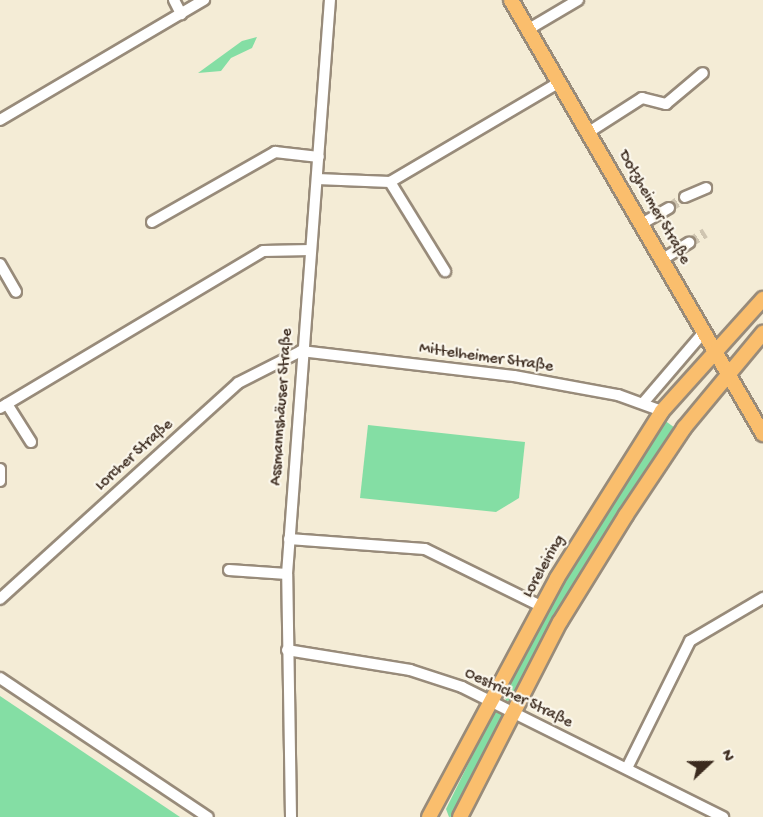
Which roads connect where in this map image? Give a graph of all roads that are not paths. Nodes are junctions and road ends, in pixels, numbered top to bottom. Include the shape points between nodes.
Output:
1 (174, 0) edge
2 (204, 0) edge
3 (330, 0) edge
4 (511, 0) edge
5 (578, 0) edge
6 (181, 14) junction
7 (529, 29) junction
8 (703, 74) dead end
9 (560, 82) junction
10 (0, 120) edge
11 (589, 132) junction
12 (320, 157) junction
13 (317, 179) junction
14 (390, 182) junction
15 (706, 188) dead end
16 (685, 197) tunnel mouth
17 (669, 208) tunnel mouth
18 (152, 222) dead end
19 (643, 223) junction
20 (689, 243) tunnel mouth
21 (311, 250) junction
22 (663, 259) junction
23 (0, 264) edge
24 (445, 272) dead end
25 (16, 292) dead end
26 (763, 299) edge
27 (704, 332) junction
28 (763, 333) edge
29 (713, 348) junction
30 (302, 351) junction
31 (729, 375) junction
32 (644, 402) junction
33 (3, 406) edge
34 (662, 411) junction
35 (763, 434) edge
36 (31, 442) dead end
37 (0, 469) edge
38 (0, 480) edge
39 (289, 539) junction
40 (229, 570) dead end
41 (287, 574) junction
42 (763, 598) edge
43 (0, 599) edge
44 (541, 606) junction
45 (287, 650) junction
46 (0, 678) edge
47 (493, 702) junction
48 (511, 712) junction
49 (627, 768) junction
50 (208, 817) edge
51 (291, 817) edge
52 (429, 817) edge
53 (460, 817) edge
54 (723, 817) edge

1 - 6 street
2 - 6 street
3 - 12 street, Assmannshäuser Straße
4 - 7 main road, Dotzheimer Straße
5 - 7 street
6 - 10 street
7 - 9 main road, Dotzheimer Straße
8 - 11 street via 666,104 642,98
9 - 11 main road, Dotzheimer Straße
9 - 14 street
11 - 19 main road, Dotzheimer Straße
12 - 13 street, Assmannshäuser Straße
12 - 18 street via 275,152
13 - 14 street
13 - 21 street, Assmannshäuser Straße
14 - 24 street
15 - 16 street
17 - 19 street
19 - 22 main road, Dotzheimer Straße
20 - 22 street
21 - 30 street, Assmannshäuser Straße
21 - 33 street via 263,251
22 - 27 main road, Dotzheimer Straße
23 - 25 street
26 - 29 main road, Loreleiring
27 - 29 main road, Dotzheimer Straße
27 - 32 street
28 - 31 main road
29 - 31 main road, Dotzheimer Straße
29 - 34 main road, Loreleiring
30 - 32 street, Mittelheimer Straße via 514,376
30 - 39 street, Assmannshäuser Straße
30 - 43 street, Lorcher Straße via 238,383
31 - 35 main road, Dotzheimer Straße
31 - 48 main road via 660,463
32 - 34 street, Mittelheimer Straße
33 - 36 street
34 - 44 main road, Loreleiring
37 - 38 street
39 - 41 street, Assmannshäuser Straße
39 - 44 street via 426,549
40 - 41 street
41 - 45 street, Assmannshäuser Straße
42 - 49 street via 690,641
44 - 47 main road, Loreleiring
45 - 47 street, Oestricher Straße via 410,670
45 - 51 street, Assmannshäuser Straße
46 - 50 street
47 - 48 street, Oestricher Straße
47 - 52 main road, Loreleiring
48 - 49 street, Oestricher Straße
48 - 53 main road
49 - 54 street, Oestricher Straße

